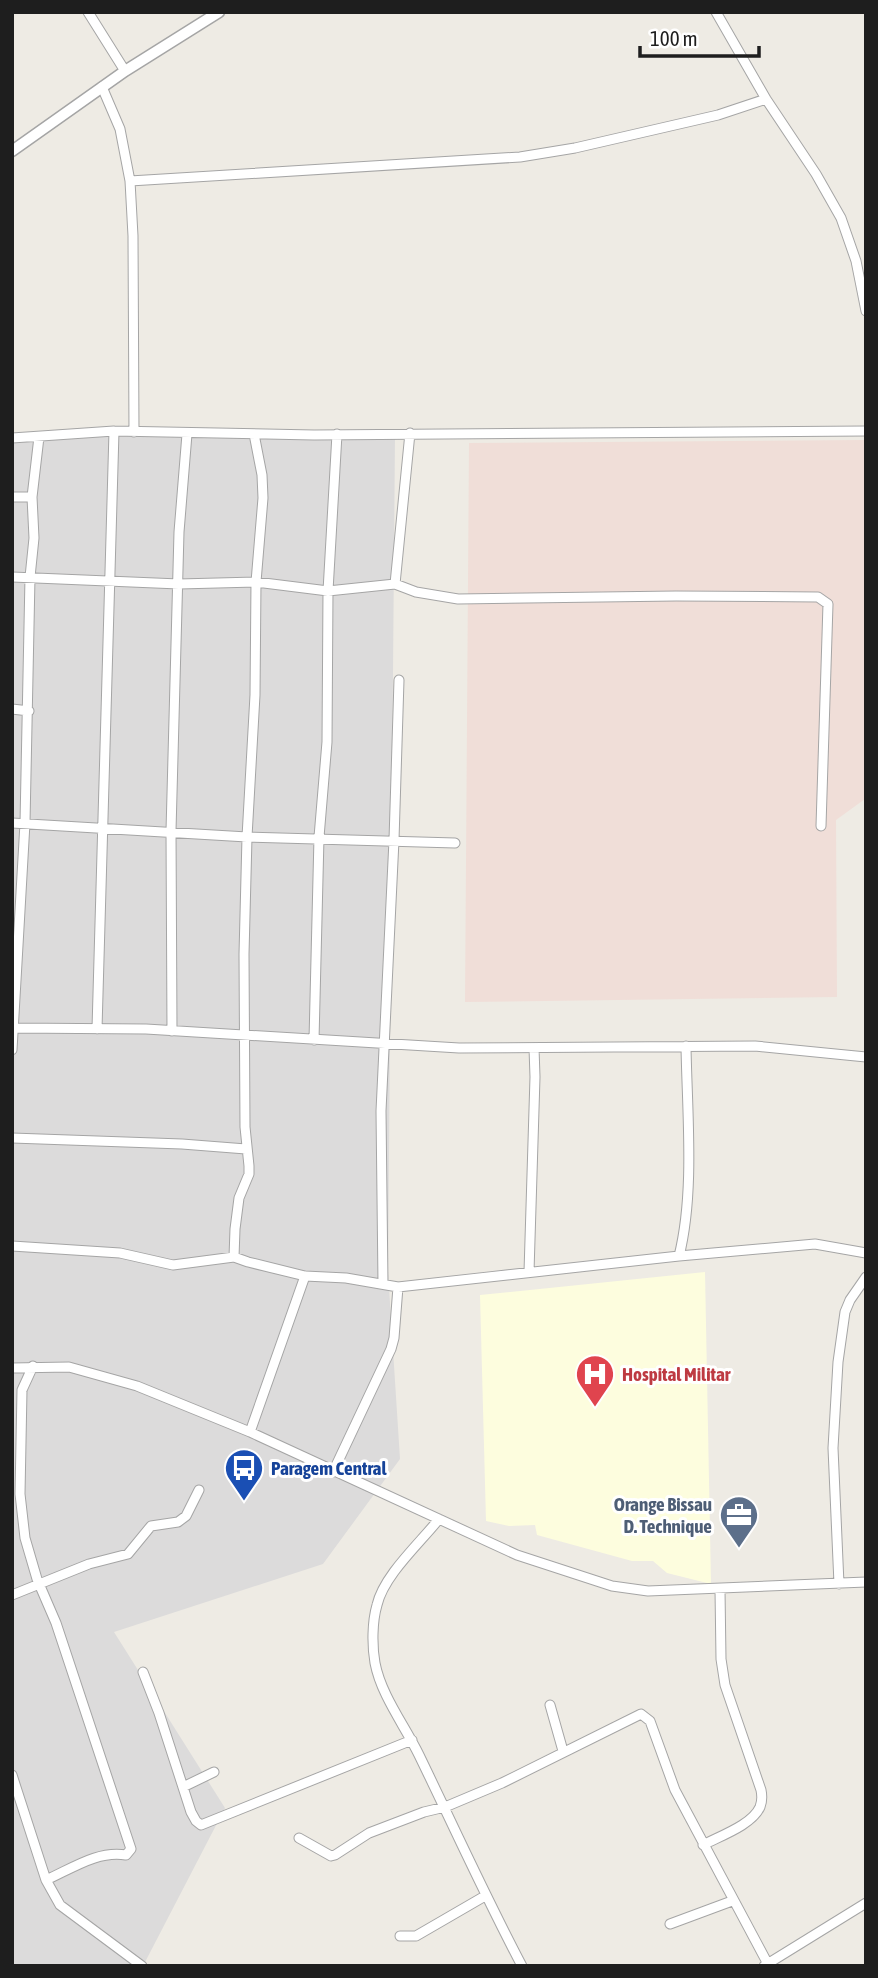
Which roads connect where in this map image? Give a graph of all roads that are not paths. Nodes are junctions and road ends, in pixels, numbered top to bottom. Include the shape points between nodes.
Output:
1 (88, 12) edge
2 (219, 12) edge
3 (716, 12) edge
4 (125, 71) junction
5 (102, 87) junction
6 (766, 99) junction
7 (12, 151) edge
8 (130, 181) junction
9 (866, 311) edge
10 (114, 431) junction
11 (866, 431) edge
12 (134, 432) junction
13 (187, 433) junction
14 (410, 433) junction
15 (254, 434) junction
16 (337, 434) junction
17 (12, 438) edge
18 (39, 438) junction
19 (12, 497) edge
20 (32, 497) junction
21 (12, 576) edge
22 (30, 577) junction
23 (108, 581) junction
24 (256, 582) junction
25 (179, 584) junction
26 (395, 584) junction
27 (328, 591) junction
28 (399, 680) dead end
29 (12, 709) edge
30 (29, 711) junction
31 (12, 823) edge
32 (25, 823) junction
33 (821, 826) dead end
34 (103, 827) junction
35 (171, 831) junction
36 (247, 837) junction
37 (319, 837) junction
38 (394, 840) junction
39 (456, 843) dead end
40 (13, 1028) edge
41 (97, 1029) junction
42 (172, 1031) junction
43 (243, 1036) junction
44 (314, 1040) junction
45 (384, 1043) junction
46 (687, 1046) junction
47 (534, 1048) junction
48 (12, 1051) edge
49 (866, 1058) edge
50 (12, 1138) edge
51 (246, 1149) junction
52 (12, 1246) edge
53 (866, 1253) edge
54 (234, 1256) junction
55 (679, 1256) junction
56 (529, 1272) junction
57 (305, 1276) junction
58 (866, 1277) edge
59 (383, 1284) junction
60 (398, 1287) junction
61 (33, 1366) junction
62 (12, 1368) edge
63 (250, 1432) junction
64 (333, 1472) junction
65 (199, 1490) dead end
66 (439, 1519) junction
67 (866, 1582) edge
68 (39, 1583) junction
69 (839, 1584) junction
70 (720, 1590) junction
71 (13, 1596) edge
72 (143, 1672) dead end
73 (550, 1705) dead end
74 (412, 1740) junction
75 (563, 1751) junction
76 (214, 1772) dead end
77 (12, 1775) edge
78 (183, 1787) junction
79 (445, 1807) junction
80 (299, 1838) dead end
81 (703, 1845) junction
82 (46, 1880) junction
83 (485, 1896) junction
84 (732, 1901) junction
85 (866, 1903) edge
86 (670, 1924) dead end
87 (400, 1936) dead end
88 (767, 1965) edge
89 (142, 1966) edge
90 (522, 1966) edge

1 - 4 street
2 - 4 street
3 - 6 street
4 - 5 street
5 - 7 street
5 - 8 street via 120,129
6 - 8 street via 575,148 520,157
6 - 9 street via 841,218
8 - 12 street
10 - 12 street
10 - 18 street
10 - 23 street
11 - 14 street
12 - 13 street
13 - 15 street
13 - 25 street
14 - 16 street
14 - 26 street
15 - 16 street
15 - 24 street via 263,498
16 - 27 street
17 - 18 street
18 - 20 street
19 - 20 street
20 - 22 street
21 - 22 street
22 - 23 street
22 - 30 street
23 - 25 street
23 - 34 street
24 - 25 street
24 - 27 street
24 - 36 street
25 - 35 street
26 - 27 street
26 - 33 street via 458,599 818,597 828,604
27 - 37 street via 327,742
28 - 38 street
29 - 30 street
30 - 32 street
31 - 32 street
32 - 34 street
32 - 40 street
34 - 35 street
34 - 41 street
35 - 36 street
35 - 42 street
36 - 37 street
36 - 43 street
37 - 38 street
37 - 44 street
38 - 39 street
38 - 45 street
40 - 41 street
40 - 48 street
41 - 42 street
42 - 43 street
43 - 44 street
43 - 51 street
44 - 45 street
45 - 47 street
45 - 59 street via 380,1145
46 - 47 street
46 - 49 street via 755,1046
46 - 55 street via 685,1232
47 - 56 street
50 - 51 street
51 - 54 street via 248,1174 239,1198
52 - 54 street via 120,1253 173,1265
53 - 55 street via 815,1244
54 - 57 street
55 - 56 street
56 - 60 street
57 - 59 street
57 - 63 street
58 - 69 street via 845,1312 838,1362 833,1448
59 - 60 street
60 - 64 street via 391,1349
61 - 62 street
61 - 63 street via 69,1367 137,1387
61 - 68 street via 22,1390 20,1494 25,1538
63 - 64 street
64 - 66 street
65 - 68 street via 186,1516 178,1522 151,1526 128,1554
66 - 70 street via 517,1555 612,1586 648,1591
66 - 74 street via 393,1575 376,1609 375,1664
67 - 69 street
68 - 71 street
68 - 82 street via 131,1849 126,1855 97,1857
69 - 70 street
70 - 81 street via 726,1685 762,1800 746,1822
72 - 78 street
73 - 75 street
74 - 78 street via 201,1825
74 - 79 street
75 - 79 street
75 - 81 street via 633,1716 645,1716
76 - 78 street
77 - 82 street
79 - 80 street via 369,1833 331,1856
79 - 83 street
81 - 84 street
82 - 89 street via 60,1905
83 - 87 street via 416,1936
83 - 90 street
84 - 86 street
84 - 88 street
85 - 88 street

